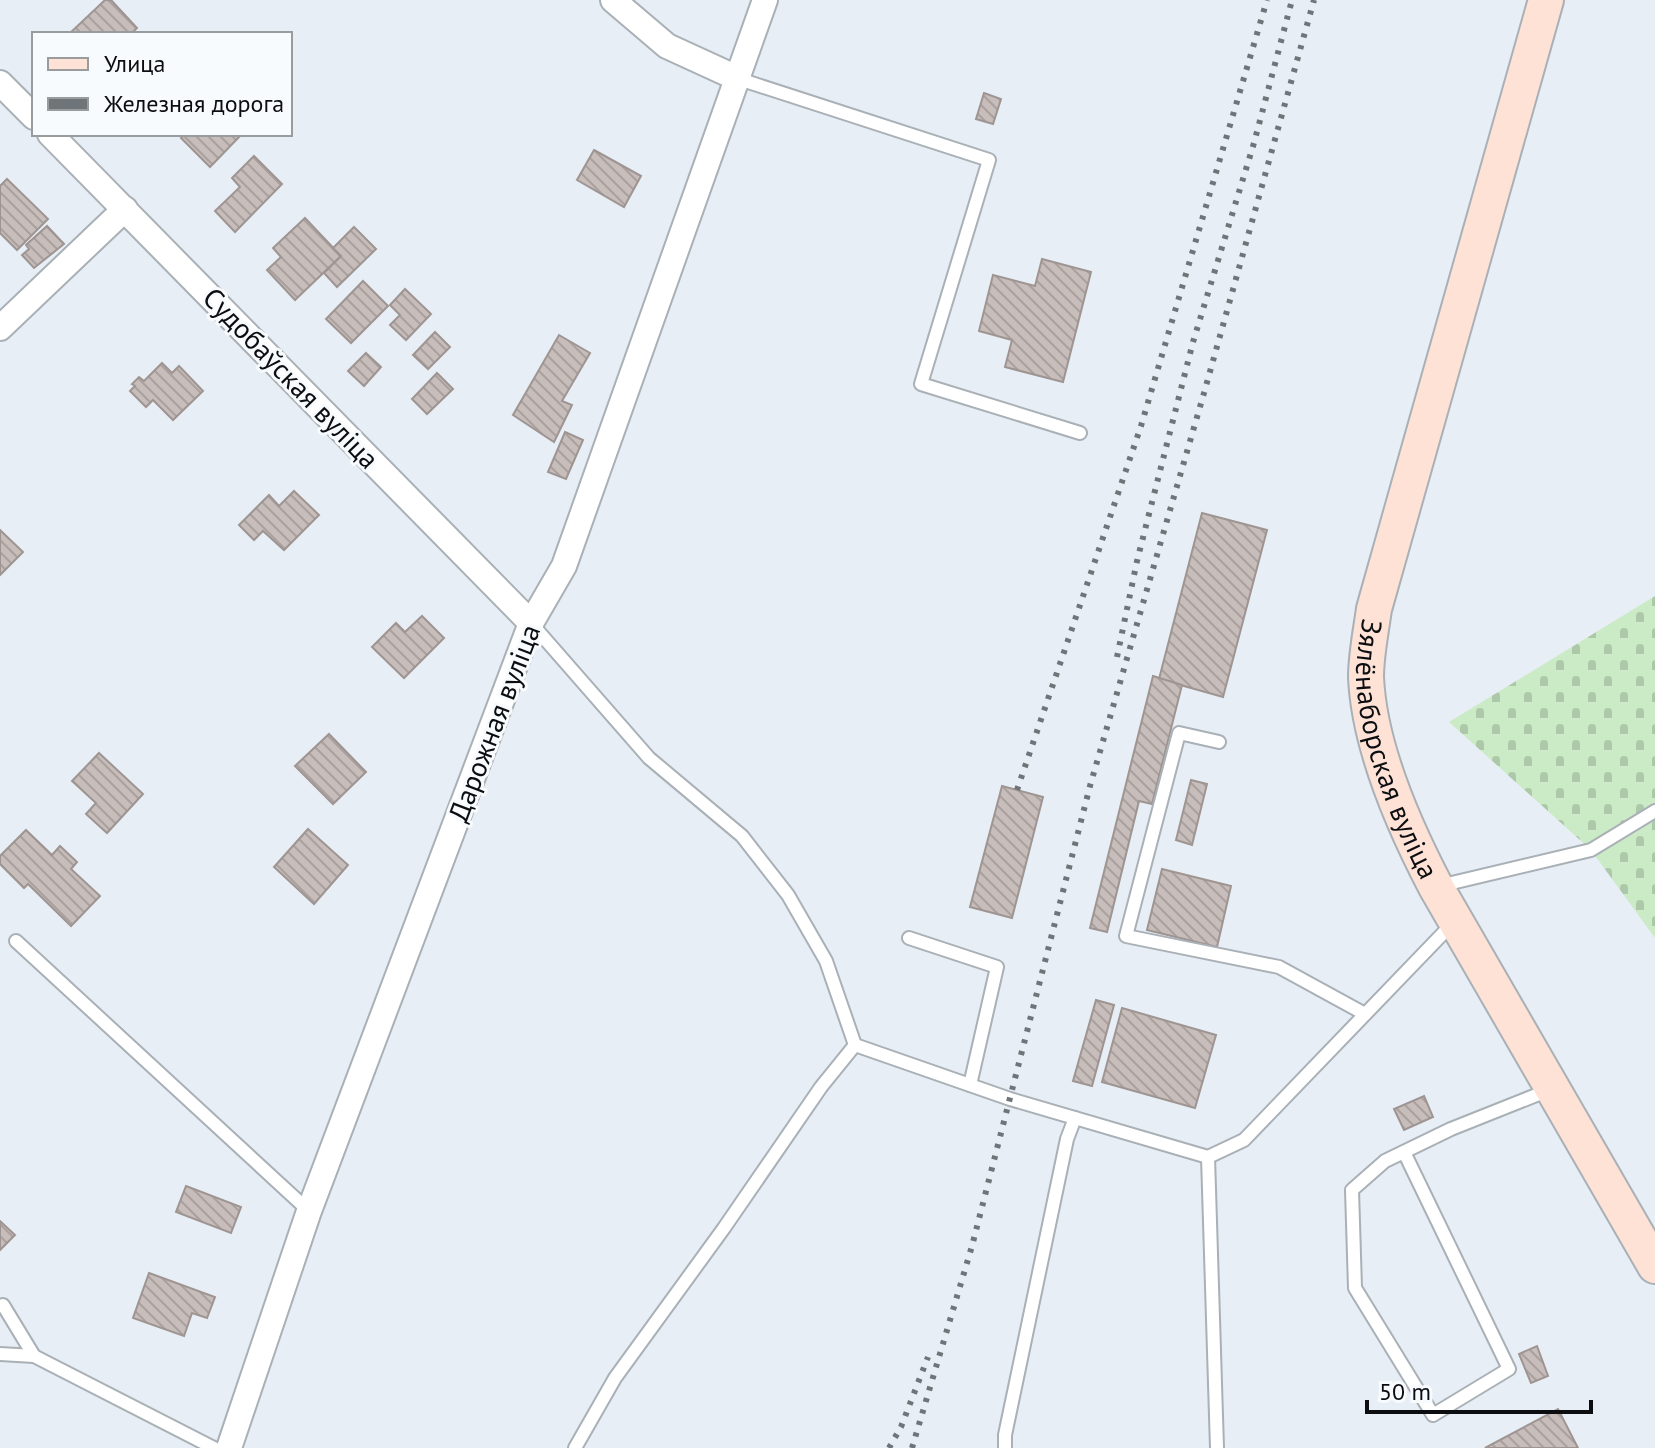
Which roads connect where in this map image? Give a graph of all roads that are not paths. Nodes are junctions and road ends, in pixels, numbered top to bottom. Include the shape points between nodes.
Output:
1 (613, 0) edge
2 (765, 0) edge
3 (1546, 0) edge
4 (739, 79) junction
5 (0, 83) edge
6 (32, 115) edge
7 (52, 136) edge
8 (125, 209) junction
9 (0, 328) edge
10 (1080, 433) dead end
11 (531, 623) junction
12 (1219, 742) dead end
13 (1655, 811) edge
14 (1436, 887) junction
15 (1456, 920) junction
16 (909, 938) dead end
17 (16, 941) dead end
18 (1365, 1014) junction
19 (855, 1045) junction
20 (970, 1085) junction
21 (1552, 1088) junction
22 (1075, 1118) junction
23 (1404, 1152) junction
24 (1208, 1157) junction
25 (309, 1211) junction
26 (1655, 1266) edge
27 (3, 1305) dead end
28 (0, 1354) edge
29 (34, 1356) junction
30 (214, 1448) edge
31 (229, 1448) edge
32 (575, 1448) edge
33 (1005, 1448) edge
34 (1217, 1448) edge

1 - 4 street via 667,46
2 - 4 street, Дарожная вуліца
3 - 14 main road, Зялёнаборская вуліца via 1374,609 1366,674 1370,719 1408,833
4 - 10 lane via 989,160 921,384
4 - 11 street, Дарожная вуліца via 564,566
5 - 6 street
7 - 8 street, Судобаўская вуліца
8 - 9 street
8 - 11 street, Судобаўская вуліца
11 - 19 lane via 649,758 742,836 788,895 826,961
11 - 25 street, Дарожная вуліца
12 - 18 lane via 1179,733 1126,936 1279,967
13 - 14 lane via 1591,850
14 - 15 main road, Зялёнаборская вуліца
15 - 18 lane
15 - 21 main road, Зялёнаборская вуліца
16 - 20 lane via 997,967
17 - 25 lane
18 - 24 lane via 1244,1140
19 - 20 lane
19 - 32 lane via 615,1378
20 - 22 lane
21 - 23 lane
21 - 26 main road, Зялёнаборская вуліца
22 - 24 lane
22 - 33 lane
23 - 23 lane via 1352,1190 1355,1288 1433,1415 1509,1369
24 - 34 lane
25 - 31 street, Дарожная вуліца
27 - 29 lane
28 - 29 lane
29 - 30 lane

